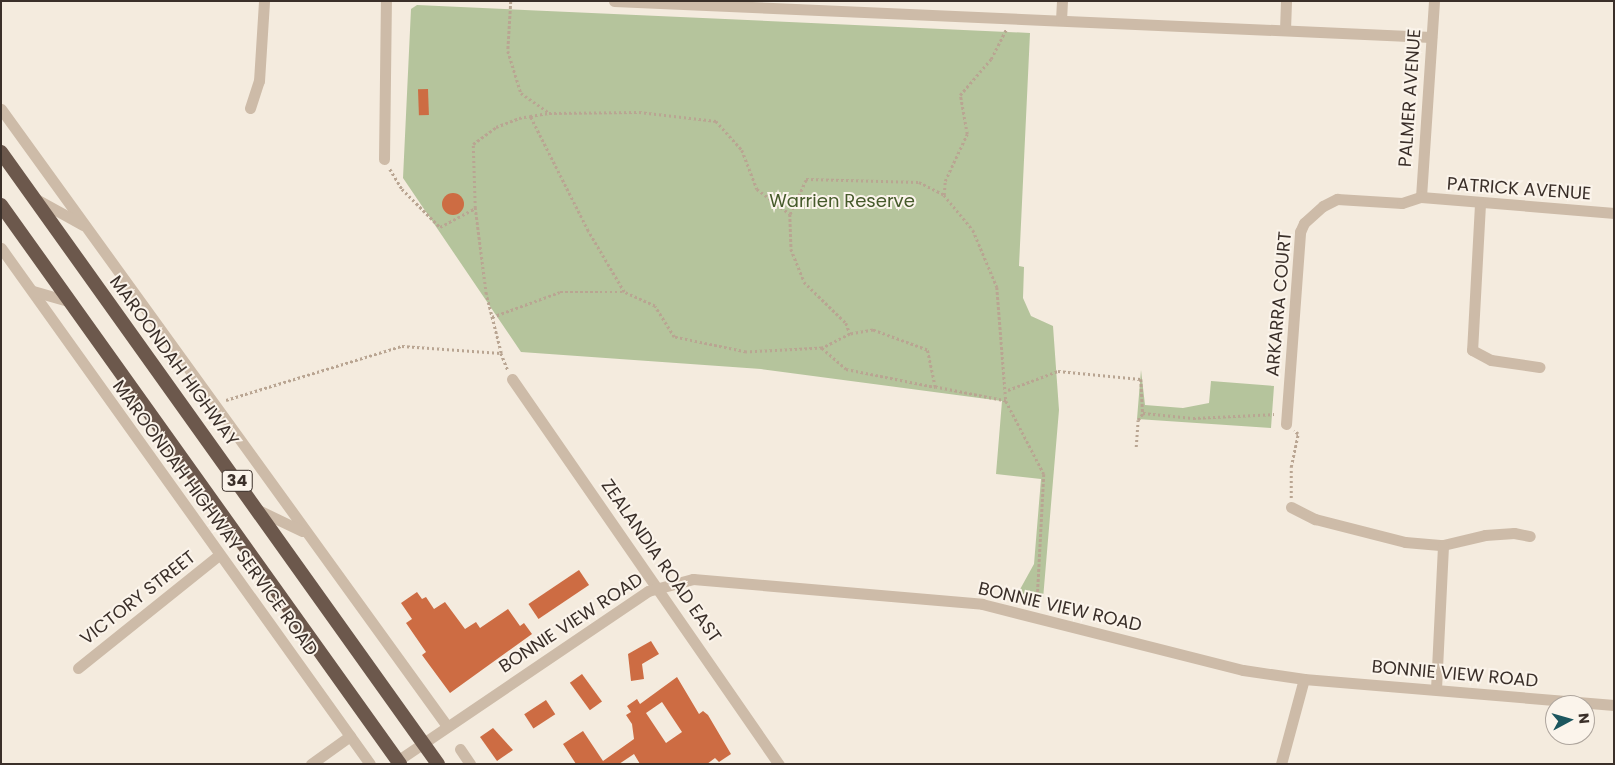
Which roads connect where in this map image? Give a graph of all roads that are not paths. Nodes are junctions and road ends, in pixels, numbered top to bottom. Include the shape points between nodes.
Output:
1 (264, 1) edge
2 (386, 1) edge
3 (614, 1) edge
4 (1062, 1) edge
5 (1286, 1) edge
6 (1434, 1) edge
7 (1061, 20) junction
8 (1285, 30) junction
9 (1431, 37) junction
10 (250, 108) dead end
11 (1, 109) edge
12 (1, 152) edge
13 (384, 159) road end
14 (1422, 197) junction
15 (34, 199) junction
16 (1, 204) edge
17 (1480, 204) junction
18 (1614, 213) edge
19 (87, 228) junction
20 (1, 248) edge
21 (33, 291) junction
22 (71, 302) junction
23 (1539, 367) dead end
24 (512, 379) road end
25 (1286, 424) road end
26 (1291, 506) road end
27 (258, 510) junction
28 (304, 532) junction
29 (1530, 536) dead end
30 (1442, 545) junction
31 (219, 555) junction
32 (659, 587) junction
33 (78, 668) dead end
34 (1304, 679) junction
35 (1436, 689) junction
36 (1614, 705) edge
37 (447, 726) junction
38 (350, 736) junction
39 (422, 743) junction
40 (460, 749) dead end
41 (398, 762) edge
42 (311, 764) edge
43 (370, 764) edge
44 (438, 764) edge
45 (470, 764) edge
46 (779, 764) edge
47 (1281, 764) edge

1 - 10 street via 259,81
2 - 13 street
3 - 7 street
4 - 7 street
5 - 8 street
6 - 9 street, PALMER AVENUE
7 - 8 street
8 - 9 street
9 - 14 street, PALMER AVENUE
11 - 19 street
12 - 15 highway, MAROONDAH HIGHWAY / 34
14 - 17 street, PATRICK AVENUE
14 - 25 street, ARKARRA COURT via 1402,203 1337,199 1323,206 1304,223 1300,232
15 - 19 street
15 - 27 highway, MAROONDAH HIGHWAY / 34
16 - 22 highway, 34
17 - 18 street, PATRICK AVENUE
17 - 23 street via 1472,350 1491,360
19 - 28 street
20 - 21 street, MAROONDAH HIGHWAY SERVICE ROAD
21 - 22 street
21 - 31 street, MAROONDAH HIGHWAY SERVICE ROAD
22 - 41 highway, 34
24 - 32 street, ZEALANDIA ROAD EAST
26 - 30 street via 1315,519 1405,542
27 - 28 street
27 - 39 highway, MAROONDAH HIGHWAY / 34
28 - 37 street
29 - 30 street via 1514,533 1486,535
30 - 35 street
31 - 33 street, VICTORY STREET
31 - 38 street, MAROONDAH HIGHWAY SERVICE ROAD
32 - 34 street, BONNIE VIEW ROAD via 694,579 982,604 1243,670
32 - 37 street, BONNIE VIEW ROAD via 648,591
32 - 46 street, ZEALANDIA ROAD EAST
34 - 35 street, BONNIE VIEW ROAD
34 - 47 street
35 - 36 street, BONNIE VIEW ROAD
37 - 39 street, BONNIE VIEW ROAD
38 - 42 street
38 - 43 street, MAROONDAH HIGHWAY SERVICE ROAD
39 - 41 street, BONNIE VIEW ROAD
39 - 44 highway, MAROONDAH HIGHWAY / 34
40 - 45 street

